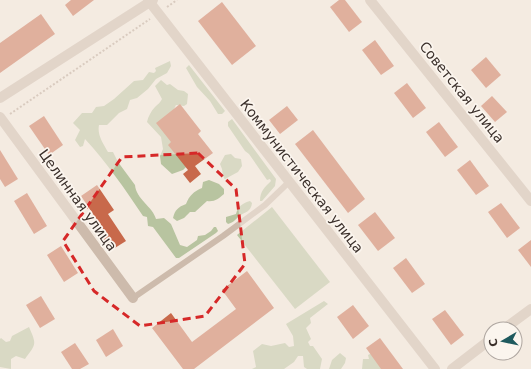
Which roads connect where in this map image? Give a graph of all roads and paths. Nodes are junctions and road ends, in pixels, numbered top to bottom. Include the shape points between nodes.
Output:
1 (177, 0) edge
2 (370, 0) edge
3 (150, 1) edge
4 (158, 13) junction
5 (0, 98) edge
6 (1, 118) edge
7 (289, 182) junction
8 (531, 201) edge
9 (132, 298) joint
10 (531, 309) edge
11 (515, 321) edge
12 (483, 345) edge
13 (435, 369) edge
14 (452, 369) edge

1 - 4 path
2 - 8 street, Советская улица
3 - 4 street, Коммунистическая улица
3 - 5 street
4 - 6 path
4 - 7 street, Коммунистическая улица
6 - 9 street, Целинная улица
7 - 9 lane via 265,205
7 - 13 street, Коммунистическая улица
10 - 11 street
12 - 14 street

